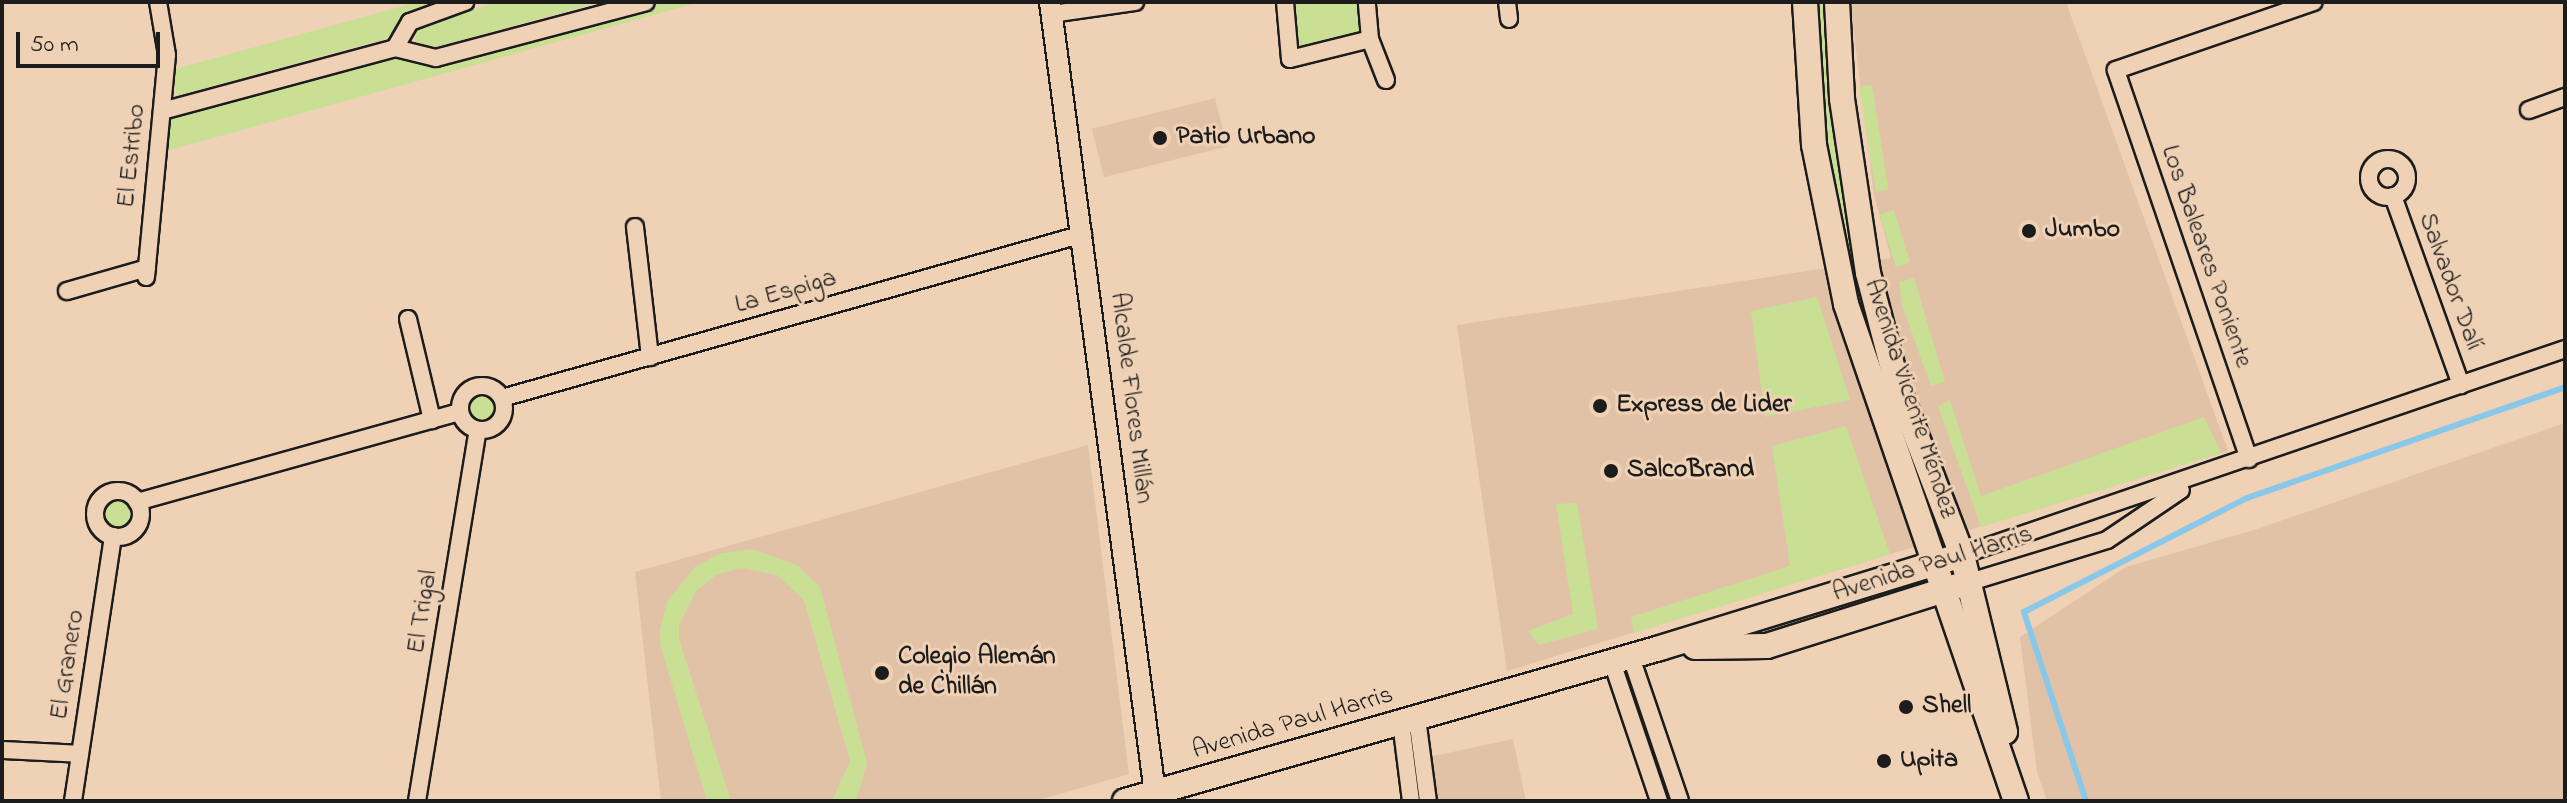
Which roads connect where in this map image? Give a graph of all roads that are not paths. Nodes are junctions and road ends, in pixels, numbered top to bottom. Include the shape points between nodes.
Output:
1 (158, 2) edge
2 (465, 2) edge
3 (646, 2) edge
4 (1135, 2) edge
5 (1285, 2) edge
6 (1367, 2) edge
7 (1507, 2) edge
8 (1805, 2) edge
9 (1837, 2) edge
10 (2314, 2) edge
11 (1051, 8) edge
12 (1509, 19) dead end
13 (1370, 39) junction
14 (395, 48) junction
15 (1386, 80) dead end
16 (2565, 97) edge
17 (2529, 110) dead end
18 (162, 111) junction
19 (2393, 196) dead end
20 (635, 227) dead end
21 (1083, 234) junction
22 (67, 291) dead end
23 (408, 319) dead end
24 (2565, 349) edge
25 (650, 357) junction
26 (2461, 385) junction
27 (502, 398) junction
28 (460, 412) junction
29 (432, 420) junction
30 (478, 430) junction
31 (2249, 459) junction
32 (2202, 475) junction
33 (137, 502) junction
34 (113, 536) junction
35 (1962, 555) junction
36 (1934, 563) junction
37 (1970, 582) junction
38 (1943, 590) junction
39 (1660, 648) junction
40 (1622, 660) junction
41 (1409, 720) junction
42 (2, 750) edge
43 (80, 754) junction
44 (1155, 797) edge
45 (73, 801) edge
46 (417, 801) edge
47 (1125, 801) edge
48 (1411, 801) edge
49 (1428, 801) edge
50 (1659, 801) edge
51 (1680, 801) edge
52 (2018, 801) edge

1 - 18 street, El Estribo via 167,55
2 - 14 street via 410,22
3 - 14 street via 436,58
4 - 11 street
5 - 13 street via 1290,59
6 - 13 street
7 - 12 street
8 - 36 main road, Avenida Vicente Méndez via 1814,145 1833,252 1862,356
9 - 35 main road, Avenida Vicente Méndez via 1844,114 1868,273 1898,388
10 - 31 street, Los Baleares Poniente via 2116,70
11 - 21 street, Alcalde Flores Millán
13 - 15 street
14 - 18 street
16 - 17 street
18 - 22 street, El Estribo via 146,272
19 - 26 street, Salvador Dalí
20 - 25 street
21 - 25 street, La Espiga
21 - 44 street, Alcalde Flores Millán
23 - 29 street
24 - 26 street, Avenida Paul Harris
25 - 27 street, La Espiga
26 - 31 street, Avenida Paul Harris
27 - 28 street, La Espiga via 485,386 471,388 461,398
27 - 30 street via 501,418 492,428
28 - 29 street
28 - 30 street via 466,424
29 - 33 street
30 - 46 street, El Trigal
31 - 32 street, Avenida Paul Harris
32 - 35 street, Avenida Paul Harris
32 - 37 street, Avenida Paul Harris via 2107,540
33 - 34 street via 138,524 128,534
33 - 34 street via 118,491 99,501 96,522
34 - 43 street, El Granero
35 - 36 main road, Avenida Paul Harris
35 - 37 main road, Avenida Vicente Méndez
36 - 38 main road, Avenida Vicente Méndez
36 - 39 main road, Avenida Paul Harris
37 - 38 main road, Avenida Paul Harris
37 - 52 main road, Avenida Vicente Méndez
38 - 39 main road, Avenida Paul Harris via 1767,646
38 - 52 main road, Avenida Vicente Méndez
39 - 40 main road, Avenida Paul Harris
40 - 41 main road, Avenida Paul Harris
40 - 50 street
40 - 51 street
41 - 44 main road, Avenida Paul Harris
41 - 48 street
41 - 49 street
42 - 43 street
43 - 45 street, El Granero
44 - 47 main road, Avenida Paul Harris

